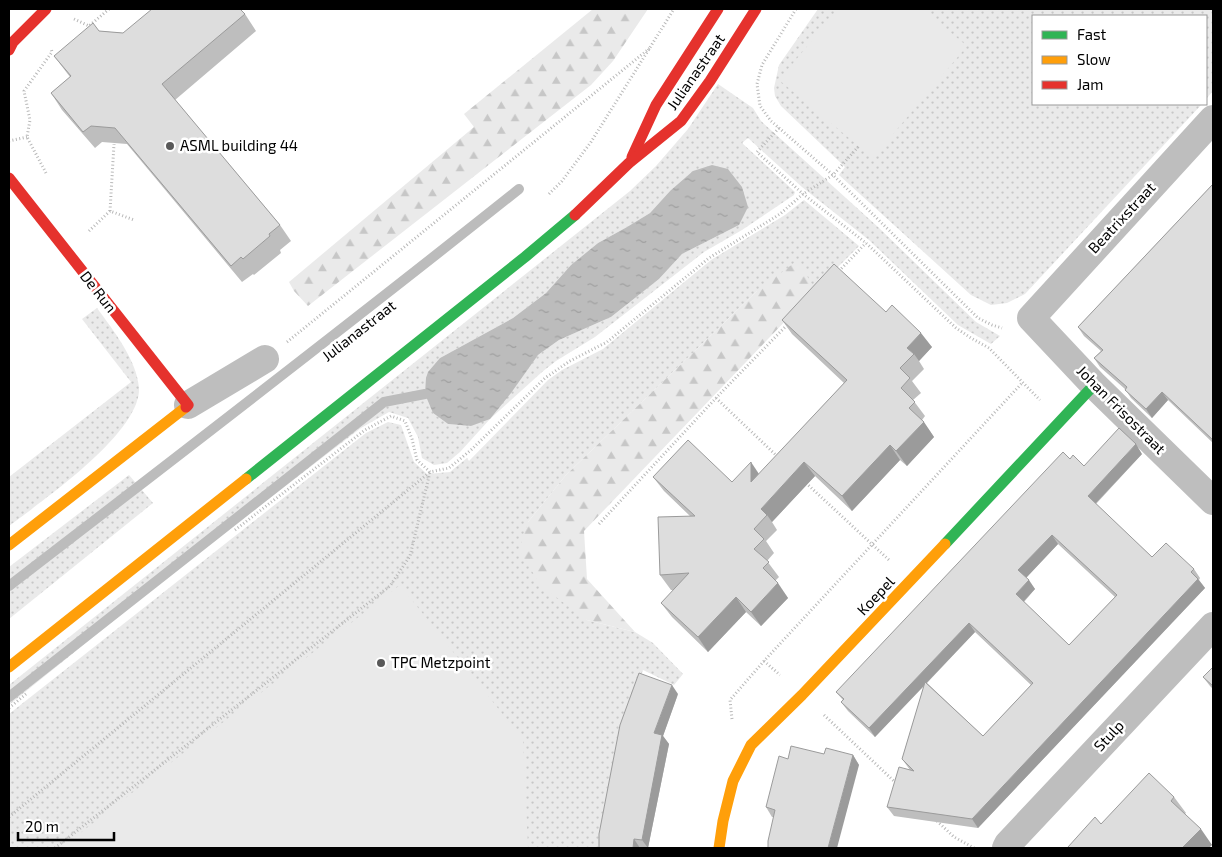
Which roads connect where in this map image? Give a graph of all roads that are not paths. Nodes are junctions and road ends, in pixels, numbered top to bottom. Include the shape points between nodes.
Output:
1 (46, 9) edge
2 (718, 9) edge
3 (756, 9) edge
4 (9, 50) edge
5 (1213, 119) edge
6 (629, 163) junction
7 (9, 178) edge
8 (1031, 318) joint
9 (265, 359) road end
10 (1094, 385) junction
11 (188, 405) junction
12 (1213, 501) edge
13 (9, 545) edge
14 (1213, 626) edge
15 (9, 667) edge
16 (719, 848) edge
17 (1006, 848) edge

1 - 4 street
2 - 6 street, Julianastraat via 656,105
3 - 6 street, Julianastraat via 681,121
5 - 8 street, Beatrixstraat
6 - 15 street, Julianastraat via 574,216 517,263
7 - 11 street, De Run
8 - 10 street, Johan Frisostraat
9 - 11 street
10 - 12 street, Johan Frisostraat
10 - 16 street, Koepel via 752,745 733,782
11 - 13 street
14 - 17 street, Stulp

